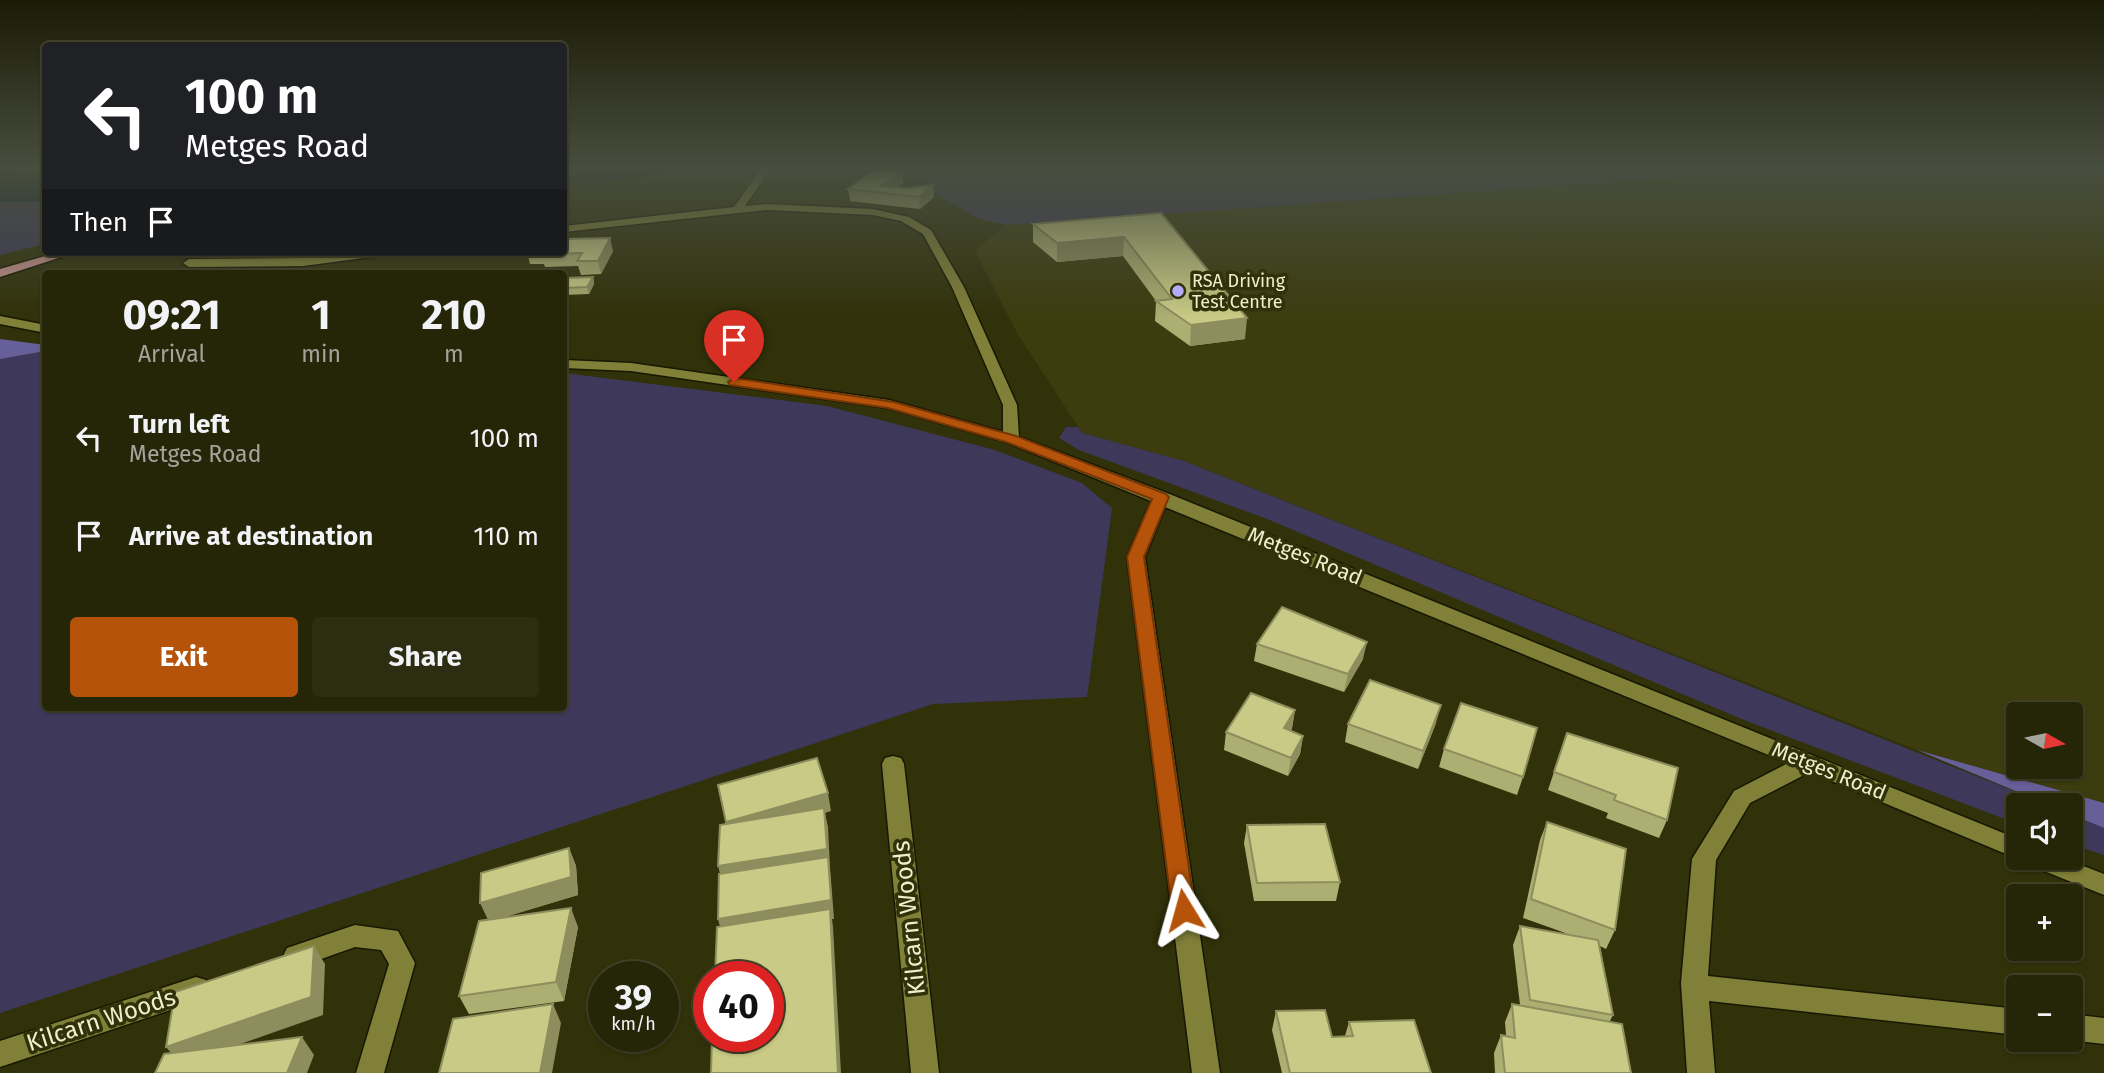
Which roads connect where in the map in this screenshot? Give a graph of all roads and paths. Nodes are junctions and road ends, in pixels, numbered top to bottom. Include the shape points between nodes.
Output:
1 (668, 217) edge
2 (896, 217) edge
3 (567, 229) edge
4 (42, 254) edge
5 (57, 256) edge
6 (353, 256) edge
7 (189, 263) dead end
8 (0, 264) edge
9 (0, 273) edge
10 (0, 320) edge
11 (42, 328) edge
12 (567, 364) edge
13 (1011, 439) junction
14 (1161, 497) junction
15 (1809, 763) junction
16 (893, 764) dead end
17 (2006, 844) edge
18 (2067, 870) edge
19 (2104, 885) edge
20 (276, 962) edge
21 (224, 980) edge
22 (1694, 987) junction
23 (2006, 1021) edge
24 (2083, 1029) edge
25 (2104, 1031) edge
26 (0, 1054) edge
27 (370, 1073) edge
28 (925, 1073) edge
29 (1206, 1073) edge
30 (1701, 1073) edge

1 - 3 street
2 - 13 street via 927,232 958,287 1010,405
4 - 8 main road
5 - 9 main road
6 - 7 street via 303,262
10 - 11 street
12 - 13 street, Metges Road via 631,367 890,404
13 - 14 street, Metges Road
14 - 15 street, Metges Road
14 - 29 street via 1136,557
15 - 17 street, Metges Road
15 - 22 street via 1742,797 1704,859
16 - 28 street, Kilcarn Woods
18 - 19 street
20 - 27 street via 355,936 389,939 402,963
21 - 26 street, Kilcarn Woods
22 - 23 street
22 - 30 street
24 - 25 street

